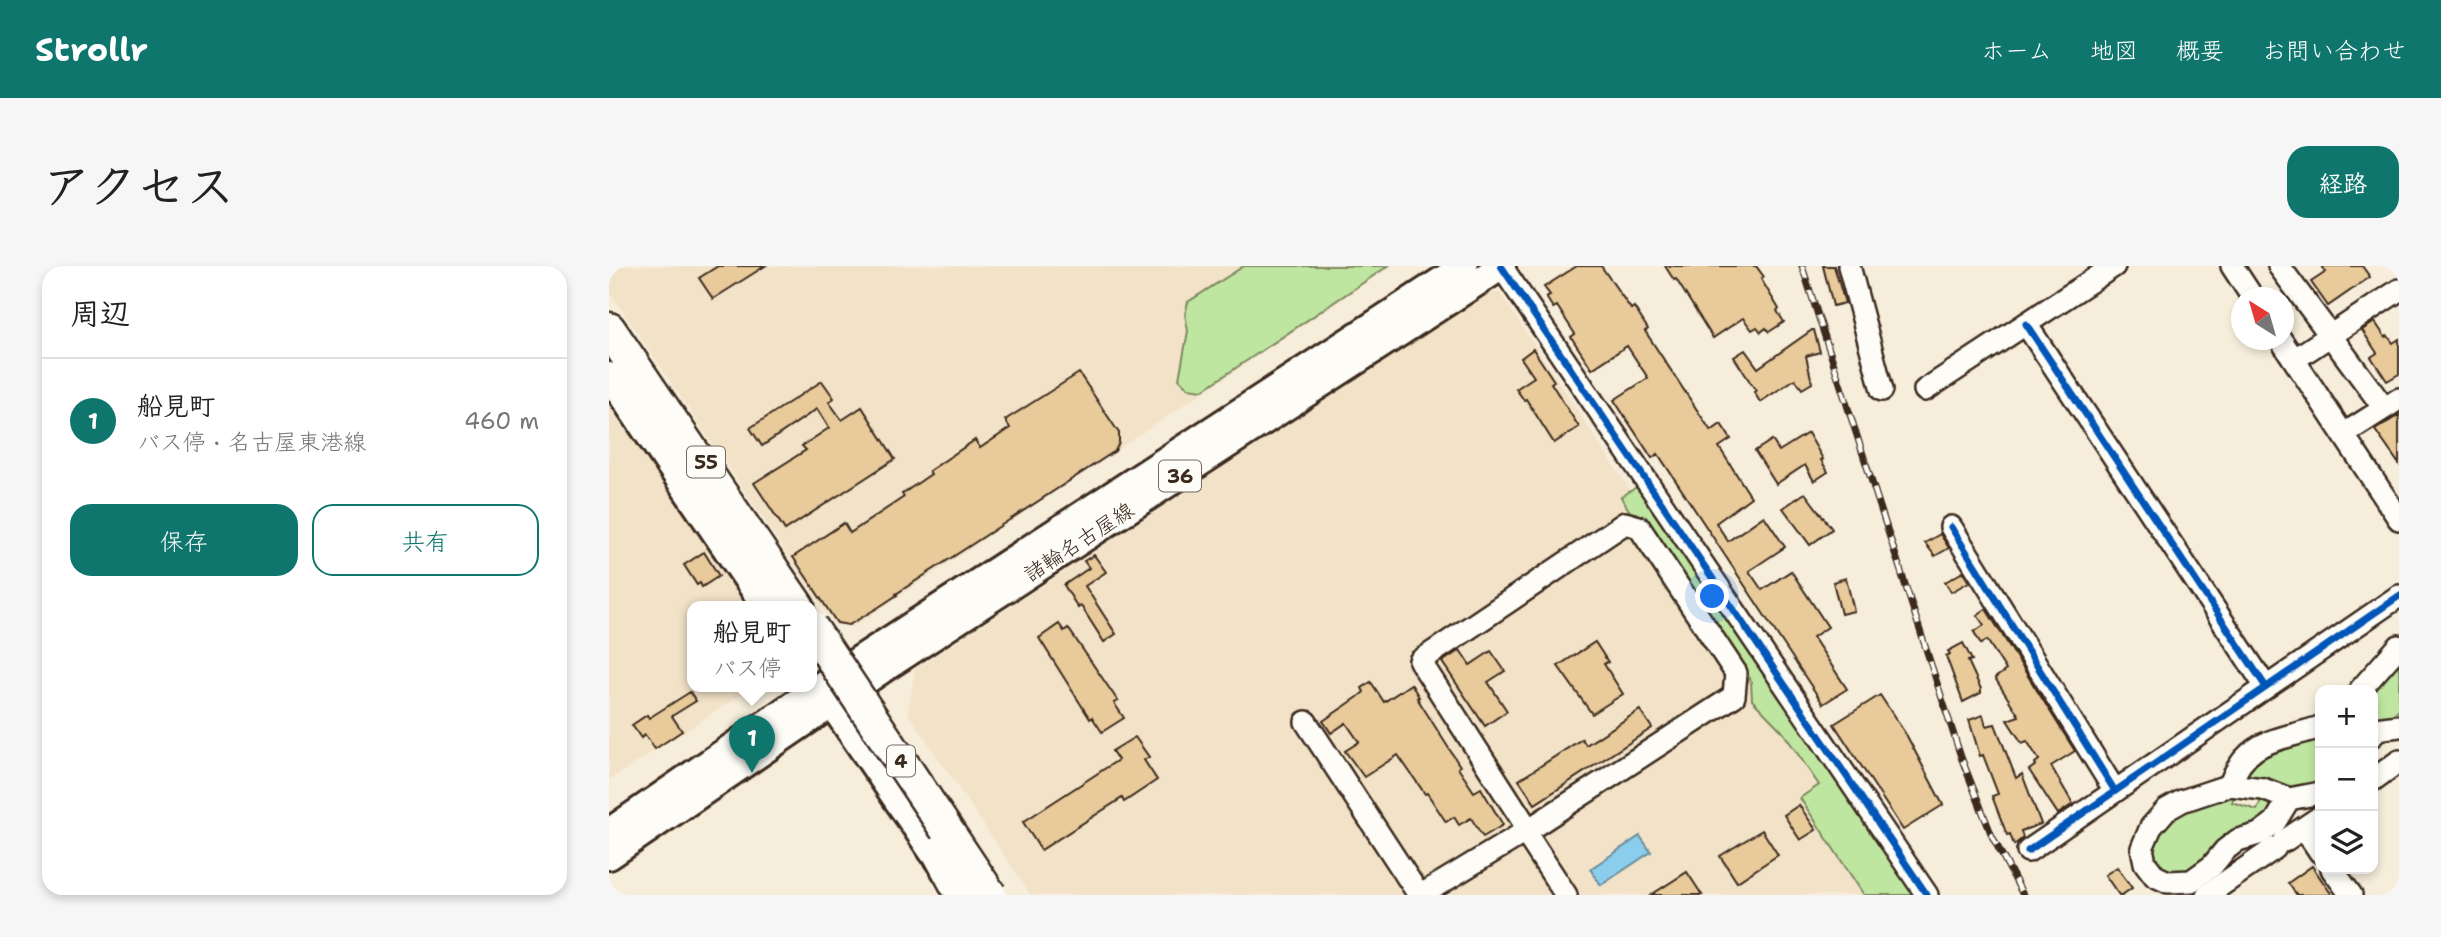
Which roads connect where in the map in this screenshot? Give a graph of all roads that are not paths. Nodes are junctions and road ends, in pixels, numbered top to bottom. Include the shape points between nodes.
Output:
1 (1464, 266) edge
2 (1502, 266) edge
3 (1849, 266) edge
4 (2114, 266) edge
5 (2232, 266) edge
6 (2279, 266) edge
7 (2246, 287) edge
8 (2399, 290) edge
9 (609, 317) edge
10 (2026, 324) junction
11 (609, 329) edge
12 (2331, 336) junction
13 (2288, 350) edge
14 (2295, 359) junction
15 (609, 362) edge
16 (609, 376) edge
17 (1882, 390) dead end
18 (1925, 390) dead end
19 (2392, 404) edge
20 (2344, 434) junction
21 (2399, 519) edge
22 (1951, 527) dead end
23 (2399, 596) edge
24 (762, 601) edge
25 (769, 601) edge
26 (794, 601) edge
27 (799, 601) edge
28 (817, 637) edge
29 (817, 642) edge
30 (2399, 646) edge
31 (831, 678) edge
32 (2364, 685) edge
33 (2266, 687) junction
34 (817, 689) edge
35 (811, 692) edge
36 (814, 692) edge
37 (1307, 722) dead end
38 (2399, 726) edge
39 (2315, 729) edge
40 (2378, 730) edge
41 (2399, 761) edge
42 (2378, 776) edge
43 (2230, 785) junction
44 (2115, 791) junction
45 (2315, 794) edge
46 (2288, 799) junction
47 (2312, 822) edge
48 (1527, 831) junction
49 (609, 832) edge
50 (2028, 851) dead end
51 (609, 856) edge
52 (2336, 874) edge
53 (963, 895) edge
54 (990, 895) edge
55 (1002, 895) edge
56 (1010, 895) edge
57 (1420, 895) edge
58 (1566, 895) edge
59 (1927, 895) edge
60 (2207, 895) edge
61 (2351, 895) edge

1 - 31 main road, 諸輪名古屋線 / 36
2 - 31 main road, 諸輪名古屋線 / 36
2 - 59 street
3 - 17 street
4 - 10 street
5 - 7 street
6 - 12 street
8 - 12 street
9 - 27 main road, 55
10 - 18 street
10 - 33 street
11 - 26 highway
12 - 14 street
12 - 19 street
13 - 14 street
14 - 20 street
15 - 25 highway
16 - 24 main road, 55
19 - 20 street
20 - 21 street
22 - 44 street
23 - 33 street
28 - 31 main road
29 - 31 highway, 4, bridge
30 - 32 street
31 - 34 main road
31 - 53 main road
31 - 53 highway, 4, bridge
31 - 54 highway, 4, bridge
31 - 55 main road
31 - 56 highway, bridge via 963,830
33 - 44 street
35 - 49 main road
36 - 51 main road
37 - 57 street
38 - 40 street
39 - 43 street via 2251,751 2237,766
41 - 42 street
43 - 46 street via 2263,789
43 - 46 street via 2182,801 2151,827 2142,848 2145,863 2155,876 2168,882 2191,881 2238,840 2259,834 2275,822
44 - 50 street
45 - 46 street
47 - 60 street
48 - 48 street via 1734,696 1736,673 1639,527 1625,523 1420,661
48 - 57 street
48 - 58 street
52 - 61 street

